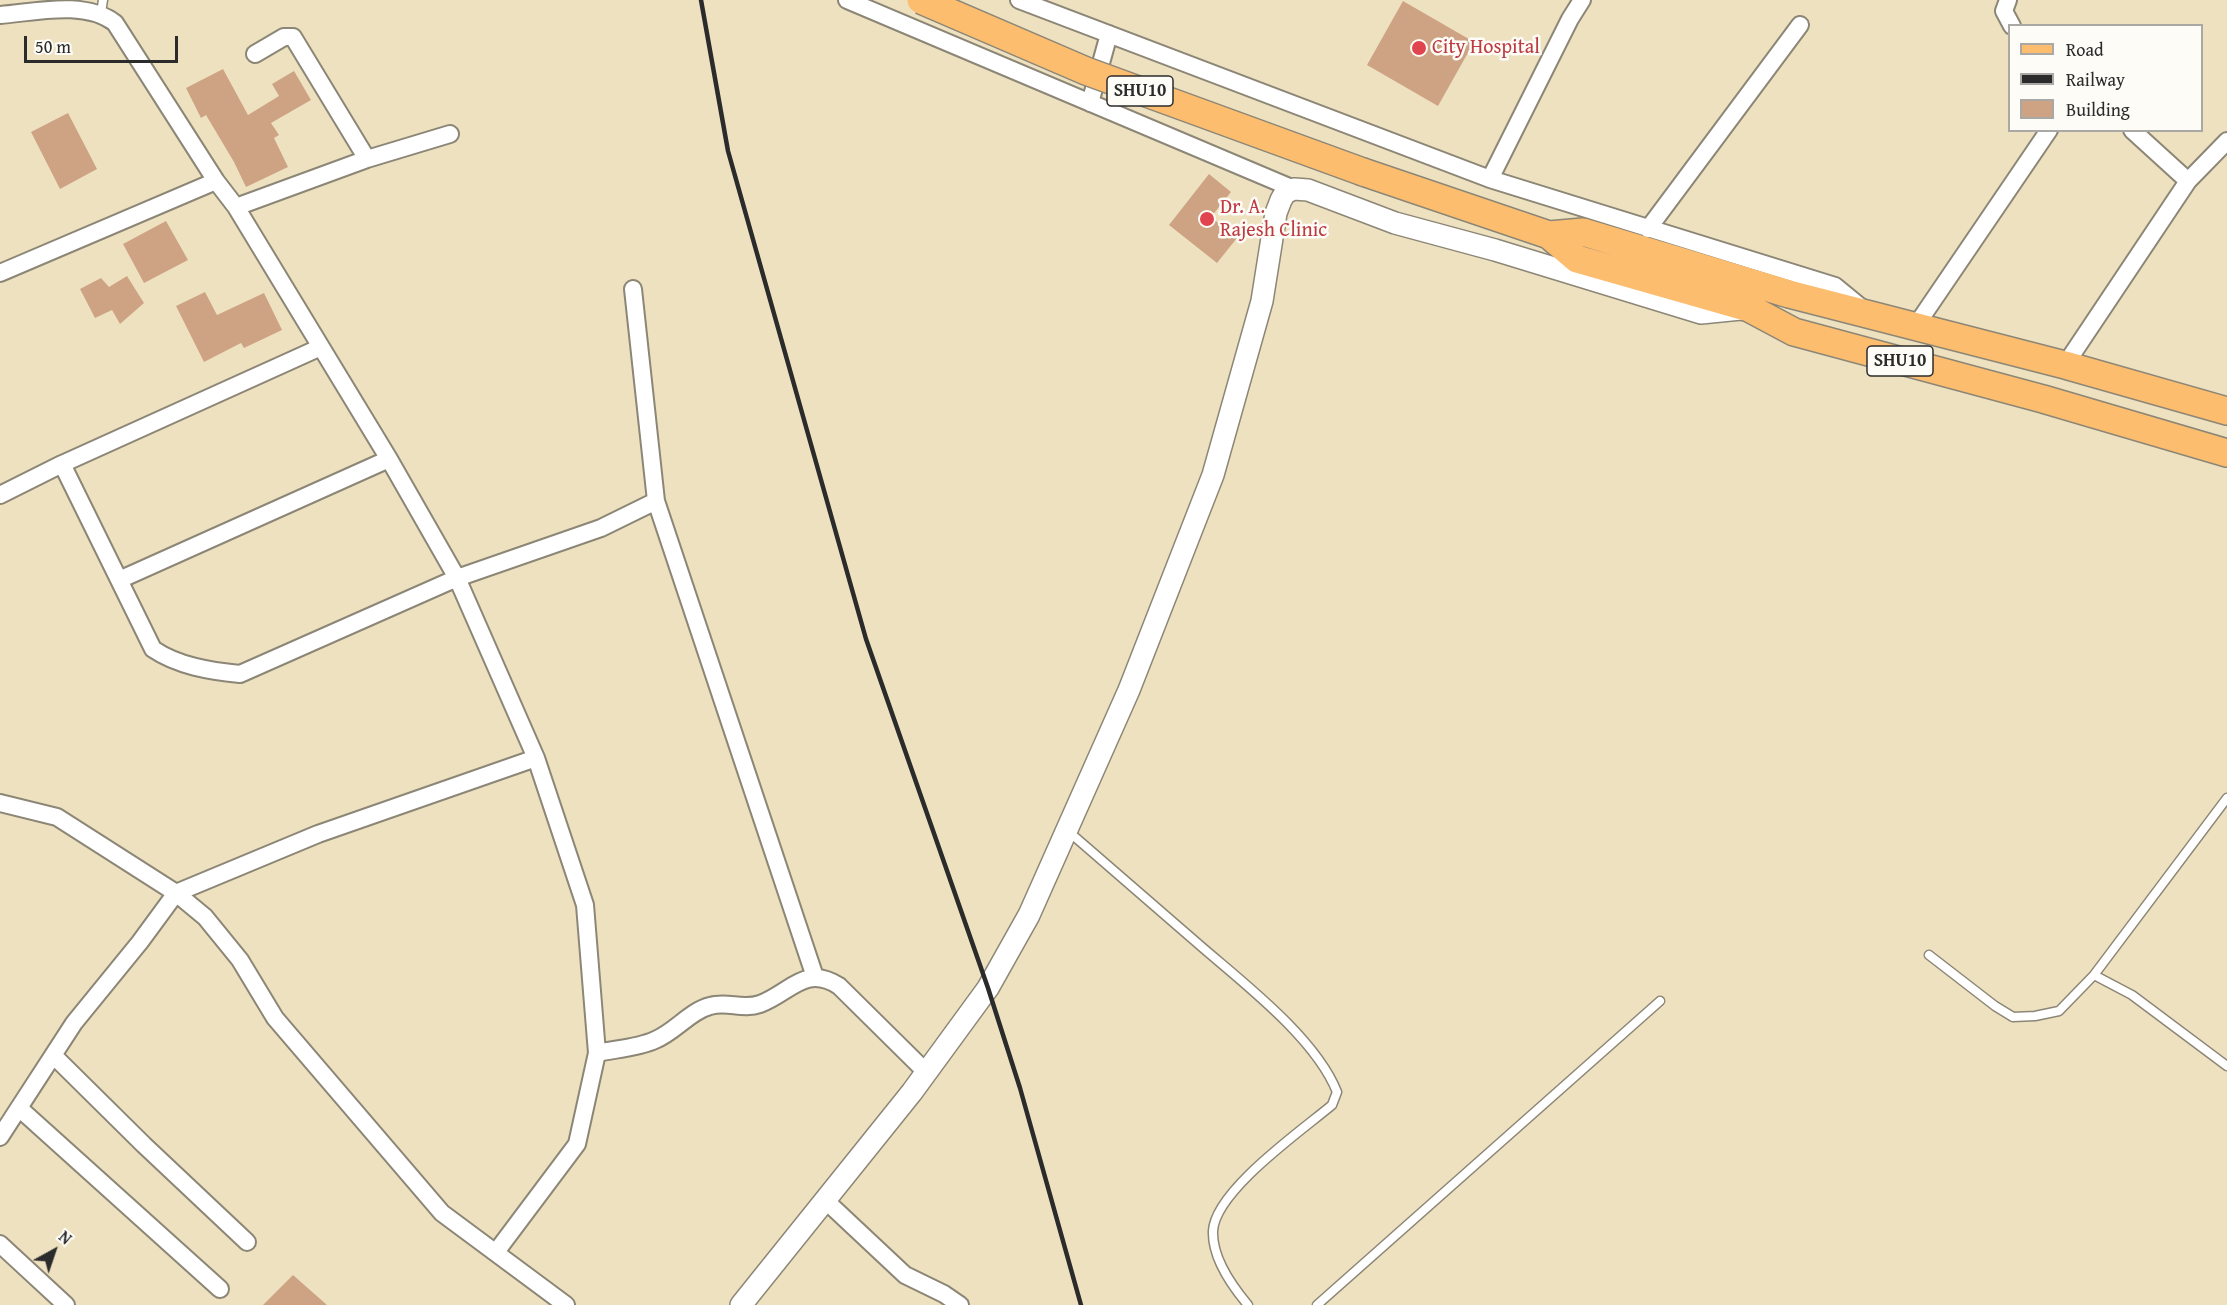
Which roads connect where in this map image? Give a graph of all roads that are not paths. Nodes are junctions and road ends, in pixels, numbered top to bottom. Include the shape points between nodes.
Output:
1 (847, 0) edge
2 (921, 0) edge
3 (1019, 0) edge
4 (1582, 0) edge
5 (2008, 0) edge
6 (62, 5) edge
7 (102, 7) edge
8 (0, 15) edge
9 (2011, 24) edge
10 (1800, 26) dead end
11 (1109, 34) junction
12 (255, 54) dead end
13 (1090, 103) junction
14 (2048, 132) edge
15 (2134, 132) edge
16 (450, 134) dead end
17 (2227, 141) edge
18 (368, 159) junction
19 (1490, 179) junction
20 (216, 181) junction
21 (2188, 181) junction
22 (1294, 189) junction
23 (236, 207) junction
24 (1648, 229) junction
25 (1549, 235) junction
26 (0, 273) edge
27 (633, 289) dead end
28 (1749, 308) junction
29 (1873, 316) junction
30 (1915, 327) junction
31 (321, 347) junction
32 (2065, 365) junction
33 (2227, 411) edge
34 (2227, 453) edge
35 (389, 459) junction
36 (62, 464) junction
37 (0, 495) edge
38 (656, 501) junction
39 (457, 578) junction
40 (119, 580) junction
41 (536, 758) junction
42 (2227, 798) edge
43 (0, 803) edge
44 (1068, 831) junction
45 (176, 893) junction
46 (1929, 955) dead end
47 (2094, 975) junction
48 (815, 977) junction
49 (1660, 1001) dead end
50 (597, 1053) junction
51 (54, 1056) junction
52 (2227, 1066) edge
53 (927, 1072) junction
54 (19, 1108) junction
55 (0, 1137) edge
56 (825, 1200) junction
57 (247, 1242) dead end
58 (0, 1244) edge
59 (496, 1252) junction
60 (220, 1289) dead end
61 (66, 1305) edge
62 (566, 1305) edge
63 (741, 1305) edge
64 (960, 1305) edge
65 (1248, 1305) edge
66 (1317, 1305) edge

1 - 13 street
2 - 25 main road, SHU10, bridge via 1086,71
3 - 11 street
4 - 19 street
5 - 9 street via 2004,11
6 - 7 street
6 - 8 street
7 - 20 street
10 - 24 street
11 - 13 street
11 - 19 street
12 - 18 street via 284,37 293,37
13 - 22 street
14 - 30 street
15 - 21 street
16 - 18 street
17 - 21 street
18 - 23 street
19 - 24 street
20 - 23 street
20 - 26 street
21 - 32 street
22 - 28 street via 1308,190 1395,224 1701,313
22 - 44 street via 1285,193 1276,213 1262,301 1213,475 1129,690
23 - 31 street
24 - 29 street via 1835,286
25 - 28 main road, SHU10 via 1577,259
25 - 29 main road, SHU10 via 1583,232
27 - 38 street
28 - 34 main road, SHU10 via 1794,332
29 - 30 main road, SHU10
30 - 32 main road, SHU10
31 - 35 street
31 - 36 street
32 - 33 main road, SHU10
35 - 39 street
35 - 40 street
36 - 37 street
36 - 40 street
38 - 39 street via 601,528
38 - 48 street
39 - 40 street via 240,674 167,658 153,649
39 - 41 street
41 - 45 street via 318,834
41 - 50 street via 585,905
42 - 47 lane
43 - 45 street via 57,817
44 - 53 street via 1029,915 988,988
44 - 65 lane via 1242,981 1307,1043 1337,1092 1332,1106 1243,1178 1224,1201 1213,1230 1219,1263
45 - 51 street via 74,1023
45 - 59 street via 204,917 240,960 275,1018 442,1213
46 - 47 lane via 2013,1017 2059,1011
47 - 52 lane via 2132,995
48 - 50 street via 748,1007 722,1003 706,1006 654,1041
48 - 53 street via 839,986
49 - 66 lane
50 - 59 street via 577,1144
51 - 54 street
51 - 57 street
53 - 56 street
54 - 55 street
54 - 60 street
56 - 63 street
56 - 64 street via 905,1275
58 - 61 street
59 - 62 street

